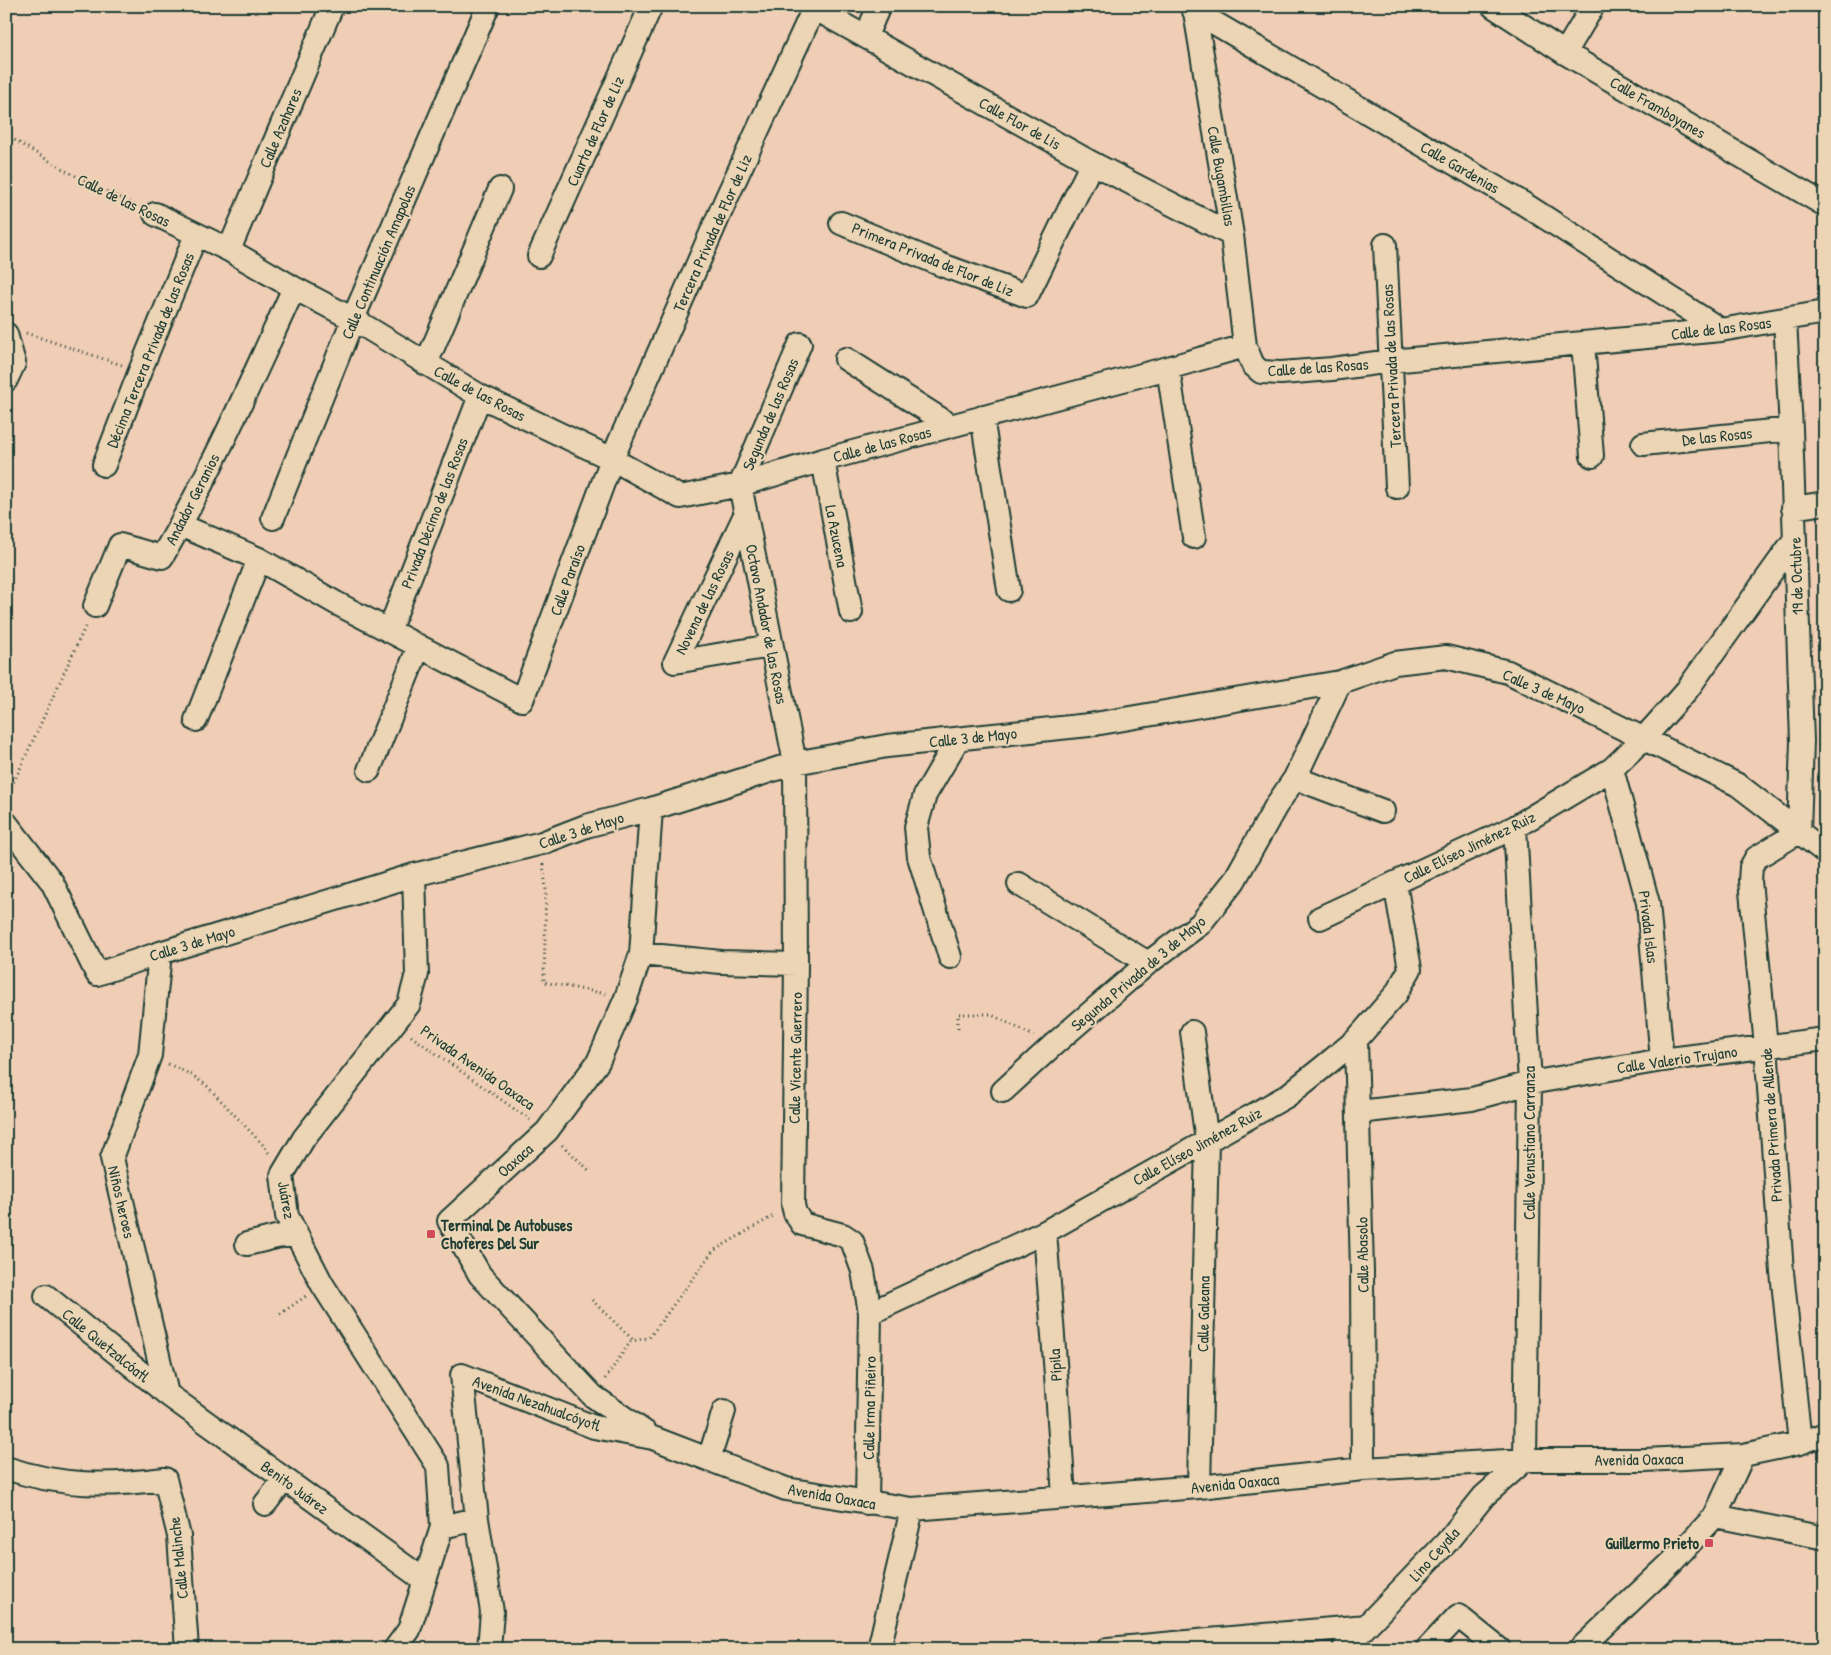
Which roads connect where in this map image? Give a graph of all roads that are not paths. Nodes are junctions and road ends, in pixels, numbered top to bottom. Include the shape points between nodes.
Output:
1 (332, 6) edge
2 (488, 6) edge
3 (651, 6) edge
4 (879, 6) edge
5 (1493, 6) edge
6 (1593, 6) edge
7 (812, 7) edge
8 (1194, 9) edge
9 (866, 36) junction
10 (1565, 53) junction
11 (1092, 163) junction
12 (500, 189) dead end
13 (1825, 206) edge
14 (155, 214) road end
15 (842, 223) dead end
16 (196, 235) junction
17 (1232, 235) junction
18 (1385, 244) dead end
19 (229, 250) junction
20 (539, 256) dead end
21 (294, 288) junction
22 (1825, 312) edge
23 (353, 319) junction
24 (1785, 320) junction
25 (1721, 330) junction
26 (15, 333) edge
27 (1583, 343) junction
28 (800, 344) dead end
29 (1245, 346) junction
30 (846, 359) dead end
31 (1391, 361) junction
32 (426, 364) junction
33 (1168, 368) junction
34 (6, 380) edge
35 (480, 396) junction
36 (982, 417) junction
37 (950, 425) junction
38 (1791, 429) junction
39 (1643, 444) dead end
40 (1592, 456) dead end
41 (612, 459) junction
42 (823, 460) junction
43 (104, 465) dead end
44 (740, 485) junction
45 (1397, 487) dead end
46 (1825, 503) edge
47 (1793, 508) junction
48 (745, 515) junction
49 (273, 518) dead end
50 (180, 525) junction
51 (1194, 537) dead end
52 (1795, 539) junction
53 (259, 559) junction
54 (1009, 590) dead end
55 (95, 606) road end
56 (851, 612) dead end
57 (389, 631) junction
58 (419, 646) junction
59 (771, 646) junction
60 (1340, 682) junction
61 (196, 720) dead end
62 (1644, 738) junction
63 (958, 740) junction
64 (795, 763) junction
65 (1612, 768) junction
66 (369, 770) dead end
67 (1295, 778) junction
68 (651, 809) junction
69 (1383, 812) dead end
70 (6, 823) edge
71 (1515, 827) junction
72 (1799, 832) junction
73 (1825, 852) edge
74 (414, 875) junction
75 (1395, 883) junction
76 (1019, 884) dead end
77 (1320, 918) dead end
78 (160, 952) junction
79 (641, 954) junction
80 (950, 957) dead end
81 (1148, 963) junction
82 (796, 964) junction
83 (1192, 1032) dead end
84 (1825, 1039) edge
85 (1356, 1040) junction
86 (1766, 1046) junction
87 (1662, 1060) junction
88 (1530, 1083) junction
89 (1003, 1091) dead end
90 (1358, 1112) junction
91 (1207, 1141) junction
92 (1045, 1232) junction
93 (296, 1234) junction
94 (247, 1244) dead end
95 (46, 1296) dead end
96 (870, 1312) junction
97 (167, 1394) junction
98 (724, 1412) dead end
99 (1825, 1434) edge
100 (653, 1438) junction
101 (1800, 1443) junction
102 (1744, 1455) junction
103 (709, 1459) junction
104 (1524, 1460) junction
105 (6, 1468) edge
106 (1363, 1469) junction
107 (284, 1480) junction
108 (1199, 1487) junction
109 (1064, 1497) junction
110 (868, 1503) junction
111 (266, 1504) dead end
112 (912, 1509) junction
113 (1715, 1516) junction
114 (476, 1519) junction
115 (442, 1527) junction
116 (1825, 1538) edge
117 (424, 1580) junction
118 (1366, 1626) junction
119 (187, 1649) edge
120 (395, 1649) edge
121 (489, 1649) edge
122 (879, 1649) edge
123 (1108, 1649) edge
124 (1344, 1649) edge
125 (1427, 1649) edge
126 (1499, 1649) edge
127 (1580, 1649) edge

1 - 19 street, Calle Azahares
2 - 23 street, Calle Continuación Amapolas
3 - 20 street, Cuarta de Flor de Liz
4 - 9 street
5 - 10 street, Calle Framboyanes
6 - 10 street
7 - 9 street, Calle Flor de Lis
7 - 41 street, Tercera Privada de Flor de Liz
8 - 17 street, Calle Bugambilias
8 - 25 street, Calle Gardenias via 1524,204
9 - 11 street, Calle Flor de Lis
10 - 13 street, Calle Framboyanes
11 - 15 street, Primera Privada de Flor de Liz via 1026,296
11 - 17 street, Calle Flor de Lis
12 - 32 street
14 - 16 street, Calle de las Rosas
16 - 19 street, Calle de las Rosas
16 - 43 street, Décima Tercera Privada de las Rosas
17 - 29 street, Calle Bugambilias
18 - 31 street, Tercera Privada de las Rosas
19 - 21 street, Calle de las Rosas
21 - 23 street, Calle de las Rosas
21 - 50 street, Andador Geranios
22 - 24 street, Calle de las Rosas
23 - 32 street, Calle de las Rosas
23 - 49 street, Calle Continuación Amapolas
24 - 25 street, Calle de las Rosas
24 - 38 street, 19 de Octubre
25 - 27 street, Calle de las Rosas
26 - 34 street via 14,363
27 - 31 street, Calle de las Rosas
27 - 40 street
28 - 44 street, Segunda de las Rosas
29 - 31 street, Calle de las Rosas via 1253,365 1262,372 1323,370
29 - 33 street, Calle de las Rosas
30 - 37 street
31 - 45 street, Tercera Privada de las Rosas
32 - 35 street, Calle de las Rosas
33 - 36 street, Calle de las Rosas
33 - 51 street
35 - 41 street, Calle de las Rosas
35 - 57 street, Privada Décimo de las Rosas
36 - 37 street, Calle de las Rosas
36 - 54 street
37 - 42 street, Calle de las Rosas
38 - 39 street, De las Rosas
38 - 47 street, 19 de Octubre
41 - 44 street, Calle de las Rosas via 680,497
41 - 58 street, Calle Paraíso via 522,700
42 - 44 street, Calle de las Rosas
42 - 56 street, La Azucena
44 - 48 street, Octavo Andador de las Rosas
46 - 47 street
47 - 52 street, 19 de Octubre
48 - 59 street, Octavo Andador de las Rosas
48 - 59 street, Novena de las Rosas via 675,662
50 - 53 street
50 - 55 street, Andador Geranios via 162,557 120,545
52 - 62 street, Calle Elíseo Jiménez Ruiz via 1687,690
52 - 72 street, 19 de Octubre via 1802,741
53 - 57 street
53 - 61 street
57 - 58 street
58 - 66 street
59 - 64 street, Octavo Andador de las Rosas
60 - 62 street, Calle 3 de Mayo via 1395,663 1446,657 1508,672
60 - 63 street, Calle 3 de Mayo via 1089,725
60 - 67 street, Segunda Privada de 3 de Mayo
62 - 65 street, Calle Elíseo Jiménez Ruiz
62 - 72 street, Calle 3 de Mayo via 1738,785
63 - 64 street, Calle 3 de Mayo via 887,746
63 - 80 street via 925,795 916,827 919,857
64 - 68 street, Calle 3 de Mayo
64 - 82 street, Calle Vicente Guerrero
65 - 71 street, Calle Elíseo Jiménez Ruiz
65 - 87 street, Privada Islas via 1648,903
67 - 69 street
67 - 81 street, Segunda Privada de 3 de Mayo via 1234,881 1200,924
68 - 74 street, Calle 3 de Mayo via 586,826 542,843
68 - 79 street, Oaxaca
70 - 78 street, Calle 3 de Mayo via 52,882 97,974
71 - 75 street, Calle Elíseo Jiménez Ruiz
71 - 88 street, Calle Venustiano Carranza
72 - 73 street, Calle 3 de Mayo
72 - 86 street, Privada Primera de Allende via 1756,858 1751,867
74 - 78 street, Calle 3 de Mayo
74 - 93 street, Juárez via 417,974 409,1004 304,1138 282,1175 287,1216
75 - 77 street
75 - 85 street, Calle Elíseo Jiménez Ruiz via 1410,969 1396,994
76 - 81 street
78 - 97 street, Niños heroes via 150,1055 112,1158
79 - 82 street via 721,962
79 - 100 street, Oaxaca via 598,1062 547,1131 449,1221 480,1275 593,1396
81 - 89 street, Segunda Privada de 3 de Mayo
82 - 96 street, Calle Vicente Guerrero via 793,1205 802,1224 843,1235 852,1241 863,1271
83 - 91 street, Calle Galeana
84 - 86 street, Calle Valerio Trujano
85 - 90 street, Calle Abasolo
85 - 91 street, Calle Elíseo Jiménez Ruiz via 1287,1096
86 - 87 street, Calle Valerio Trujano
86 - 101 street, Privada Primera de Allende via 1782,1272
87 - 88 street, Calle Valerio Trujano
88 - 90 street, Calle Valerio Trujano via 1472,1099
88 - 104 street, Calle Venustiano Carranza
90 - 106 street, Calle Abasolo
91 - 92 street, Calle Elíseo Jiménez Ruiz
91 - 108 street, Calle Galeana
92 - 96 street, Calle Elíseo Jiménez Ruiz
92 - 109 street, Pípila
93 - 94 street
93 - 115 street, Juárez via 322,1284 438,1466
95 - 97 street, Calle Quetzalcóatl
96 - 110 street, Calle Irma Piñeiro
97 - 107 street, Benito Juárez
98 - 103 street
99 - 101 street, Avenida Oaxaca
100 - 103 street, Avenida Oaxaca
100 - 114 street, Avenida Nezahualcóyotl via 594,1427 462,1376
101 - 102 street, Avenida Oaxaca
102 - 104 street, Avenida Oaxaca via 1645,1460
102 - 113 street
103 - 110 street, Avenida Oaxaca via 786,1488
104 - 106 street, Avenida Oaxaca
104 - 118 street, Lino Ceyala via 1484,1496 1446,1543
105 - 119 street, Calle Malinche via 71,1483 121,1484 166,1479 179,1536
106 - 108 street, Avenida Oaxaca
107 - 111 street
107 - 117 street, Benito Juárez
108 - 109 street, Avenida Oaxaca
109 - 112 street, Avenida Oaxaca
110 - 112 street, Avenida Oaxaca
112 - 122 street
113 - 116 street
113 - 127 street via 1674,1561
114 - 115 street
114 - 121 street via 492,1612
115 - 117 street
117 - 120 street via 409,1630
118 - 123 street
118 - 124 street, Lino Ceyala
125 - 126 street via 1458,1616

